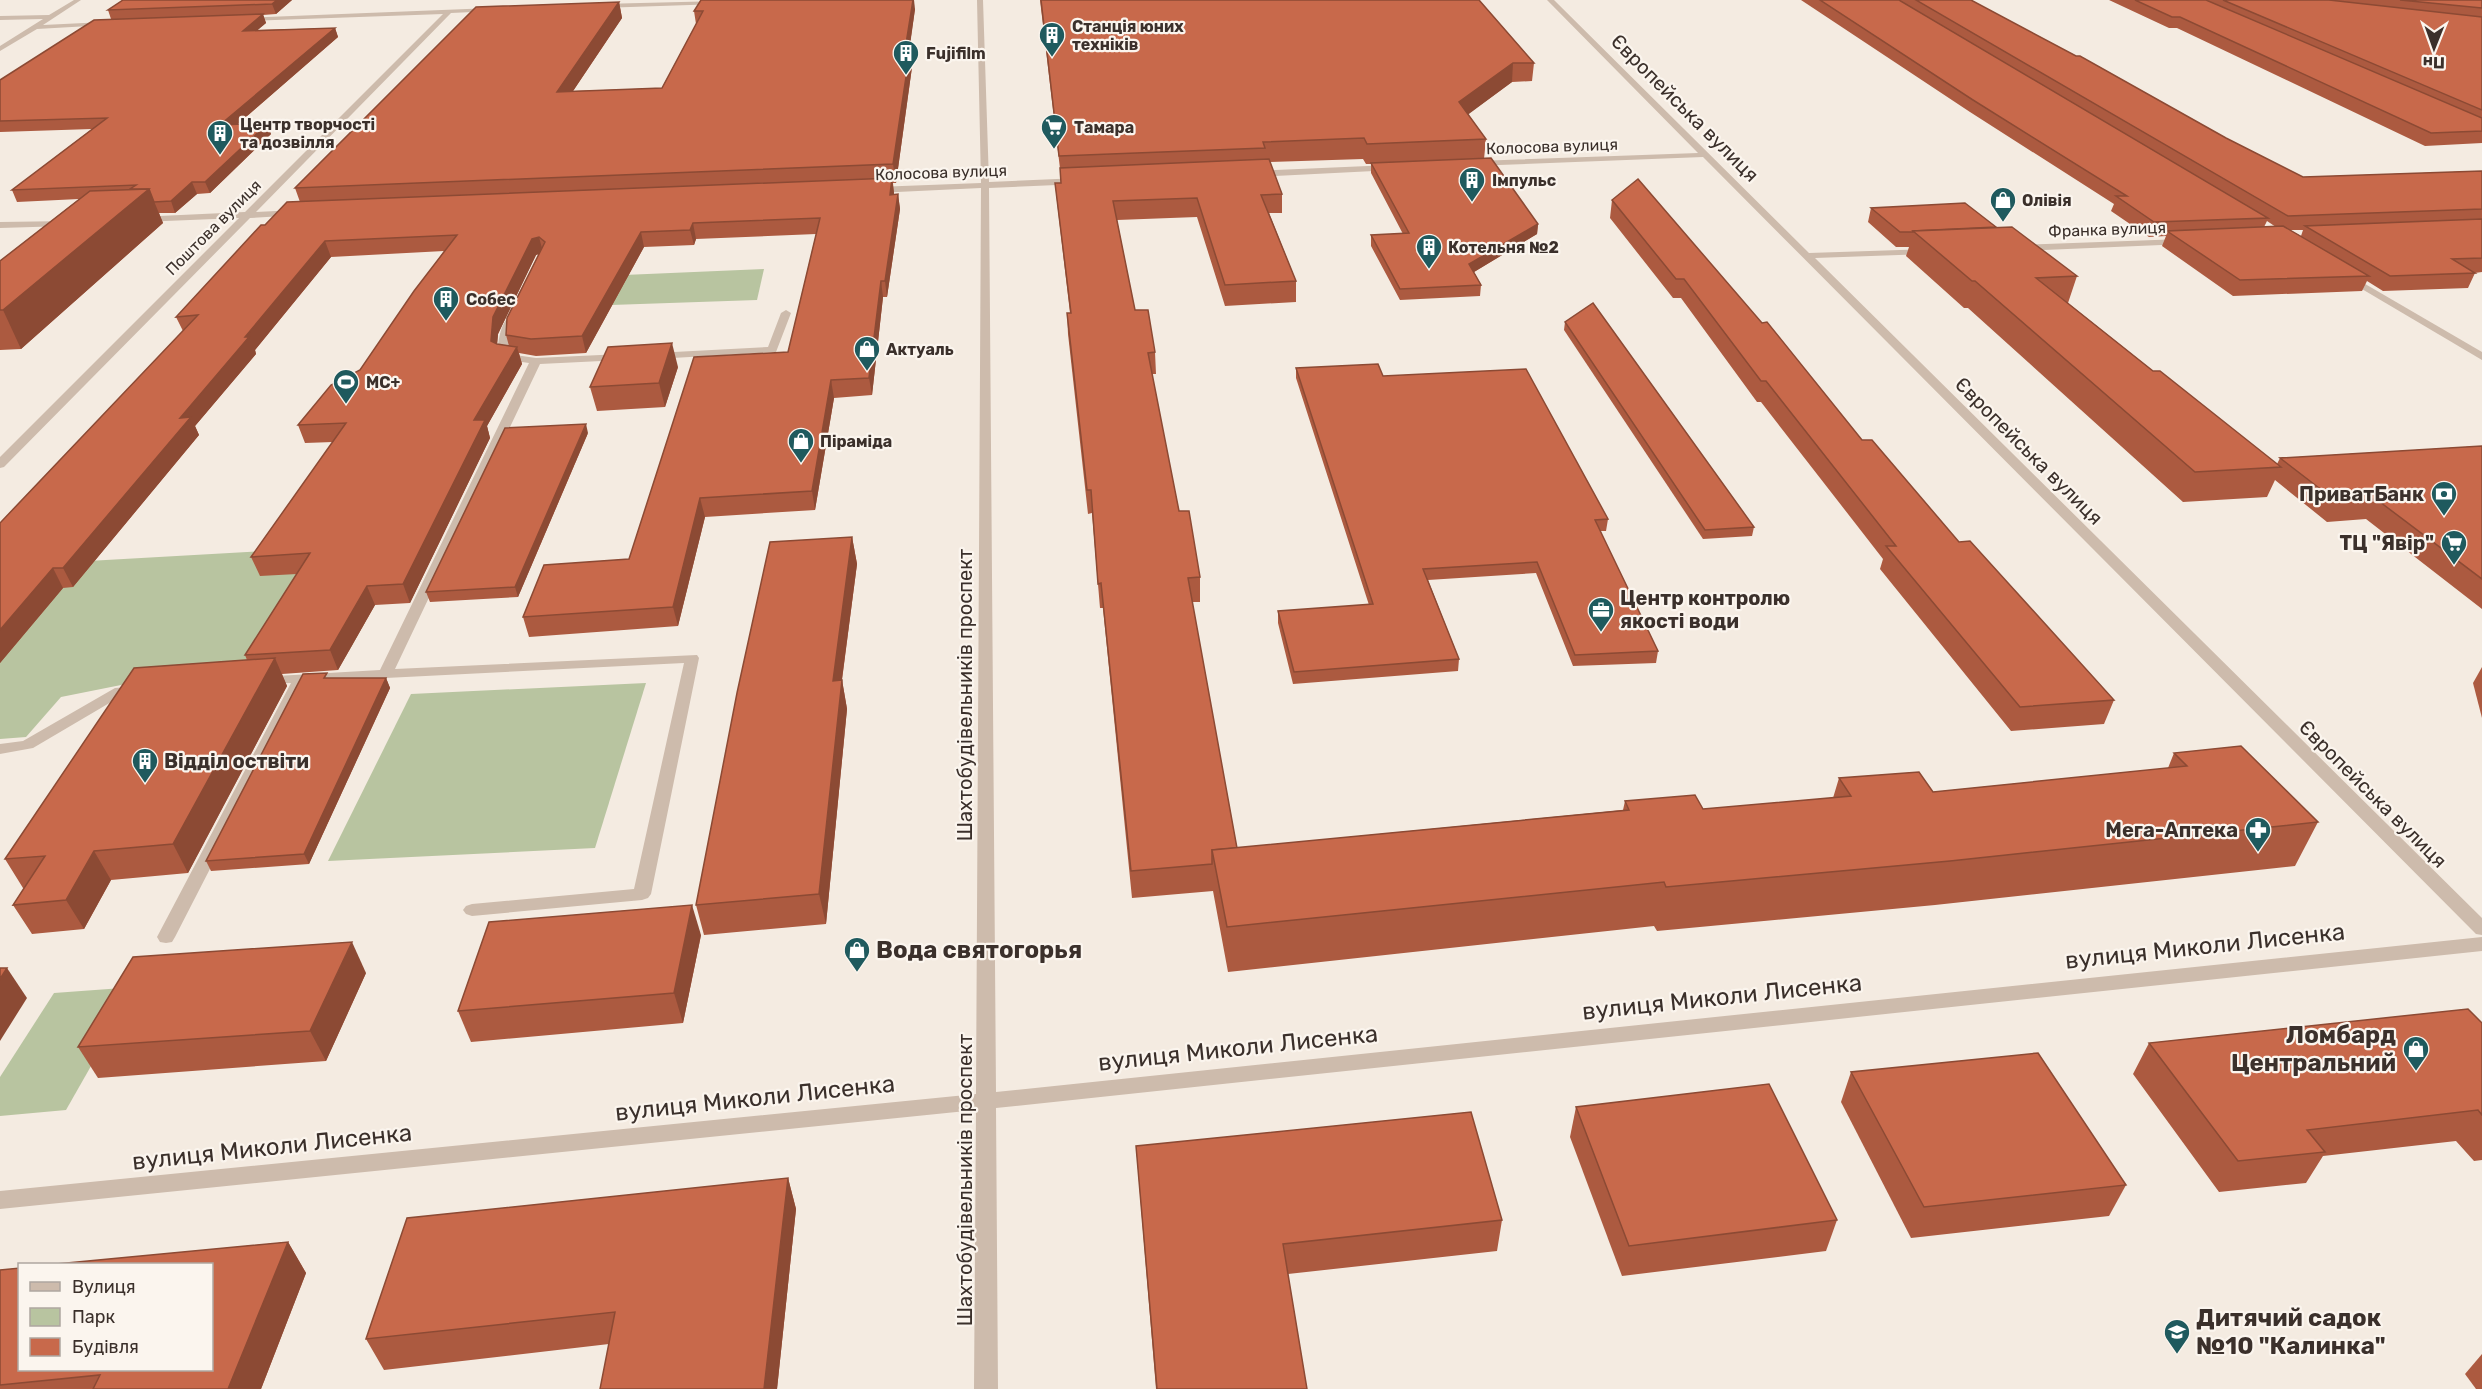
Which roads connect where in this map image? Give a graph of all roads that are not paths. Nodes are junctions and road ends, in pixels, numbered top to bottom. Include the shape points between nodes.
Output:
1 (78, 0) edge
2 (980, 0) edge
3 (1550, 0) edge
4 (730, 1) edge
5 (589, 6) edge
6 (496, 10) edge
7 (449, 12) junction
8 (52, 16) junction
9 (0, 18) edge
10 (236, 19) edge
11 (118, 24) edge
12 (36, 27) junction
13 (0, 49) edge
14 (1703, 155) junction
15 (1470, 165) edge
16 (1403, 167) edge
17 (1241, 174) edge
18 (1086, 181) edge
19 (985, 185) junction
20 (864, 190) edge
21 (306, 212) edge
22 (246, 215) junction
23 (129, 220) edge
24 (82, 222) edge
25 (0, 225) edge
26 (2188, 241) edge
27 (2012, 248) edge
28 (1941, 251) edge
29 (1805, 256) junction
30 (2342, 274) edge
31 (518, 308) edge
32 (786, 313) dead end
33 (2482, 357) edge
34 (536, 362) junction
35 (0, 464) edge
36 (386, 673) junction
37 (301, 678) junction
38 (244, 682) edge
39 (154, 689) edge
40 (0, 749) edge
41 (472, 910) dead end
42 (2482, 929) edge
43 (166, 937) dead end
44 (2482, 944) edge
45 (984, 1101) junction
46 (0, 1200) edge
47 (986, 1389) edge

1 - 8 street
2 - 19 street, Шахтобудівельників проспект
3 - 14 street, Європейська вулиця
4 - 5 street
6 - 7 street
7 - 10 street
7 - 22 street, Поштова вулиця
8 - 9 street
8 - 12 street
11 - 12 street
12 - 13 street
14 - 15 street, Колосова вулиця
14 - 29 street, Європейська вулиця
16 - 17 street
18 - 19 street, Колосова вулиця
19 - 20 street, Колосова вулиця
19 - 45 street, Шахтобудівельників проспект
21 - 22 street
22 - 23 street
22 - 35 street, Поштова вулиця
24 - 25 street
26 - 27 street, Франка вулиця
28 - 29 street
29 - 42 street, Європейська вулиця
30 - 33 street
31 - 34 street via 505,334 502,356
32 - 34 street via 772,350
34 - 36 street
36 - 37 street
36 - 41 street via 692,658 642,894
37 - 38 street
37 - 43 street
39 - 40 street via 120,691 27,745
44 - 45 street, вулиця Миколи Лисенка
45 - 46 street, вулиця Миколи Лисенка
45 - 47 street, Шахтобудівельників проспект

